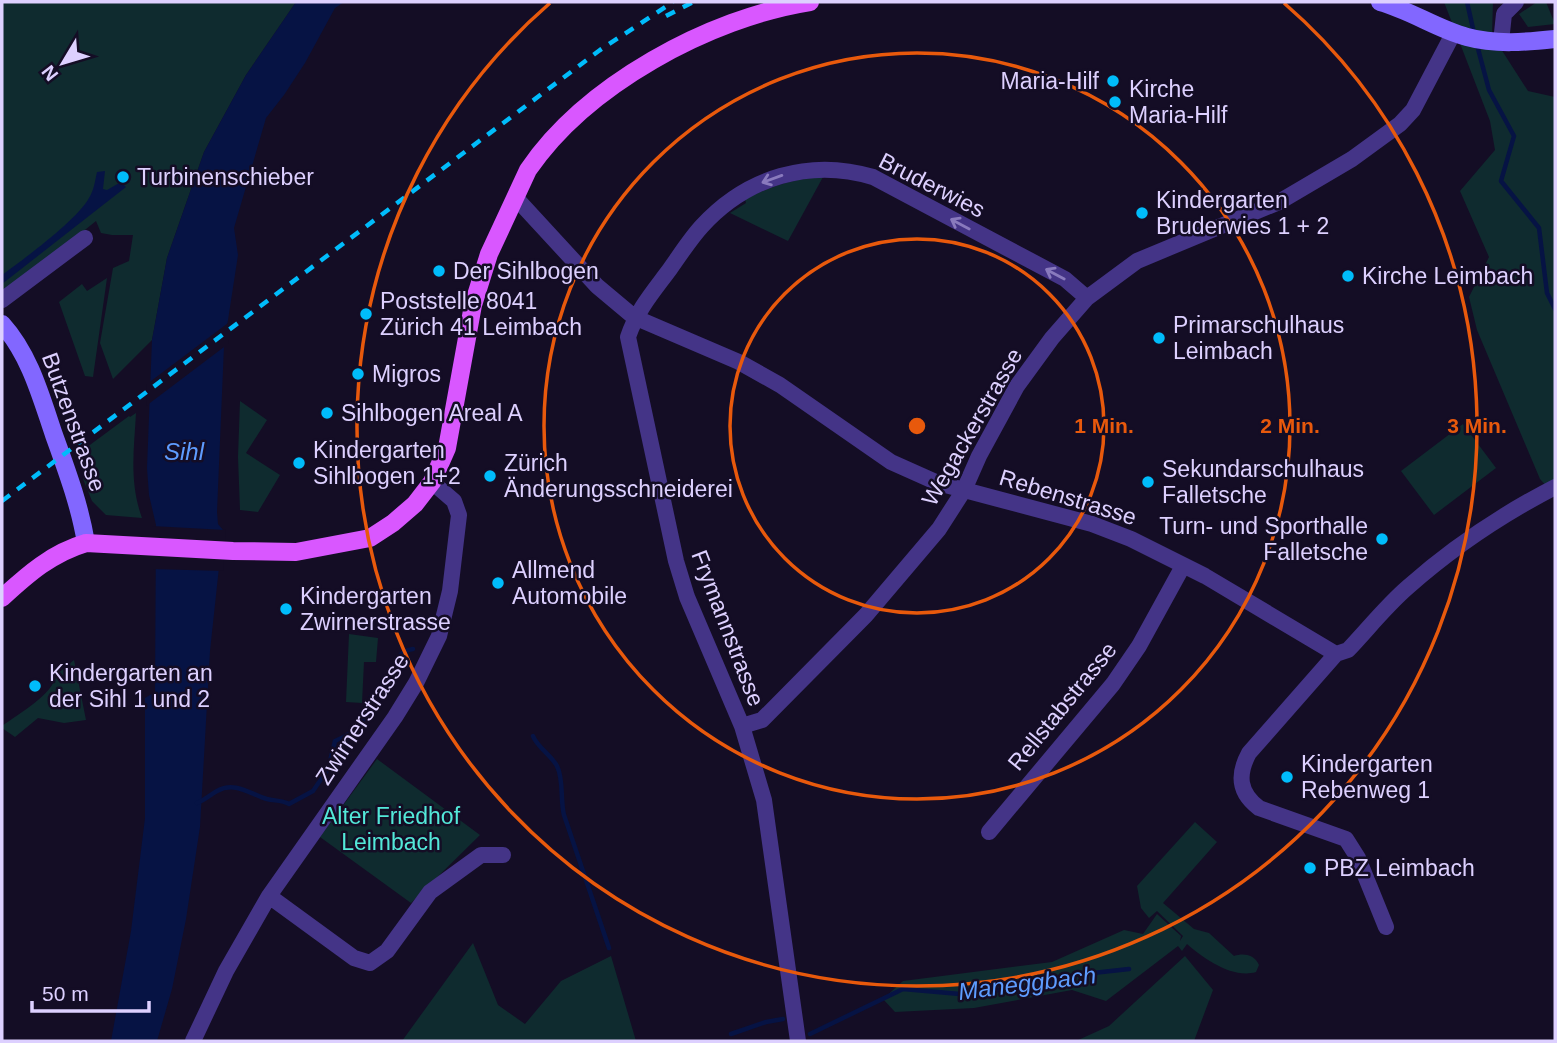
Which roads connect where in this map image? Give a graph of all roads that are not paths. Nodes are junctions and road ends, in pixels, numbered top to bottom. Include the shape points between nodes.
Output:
1 (810, 2) edge
2 (1380, 2) edge
3 (1516, 2) edge
4 (1460, 34) junction
5 (1555, 39) edge
6 (1494, 41) junction
7 (515, 197) junction
8 (85, 238) dead end
9 (1087, 298) junction
10 (2, 300) edge
11 (634, 317) junction
12 (2, 324) edge
13 (432, 482) junction
14 (1555, 488) edge
15 (964, 490) junction
16 (86, 543) junction
17 (1183, 566) junction
18 (2, 598) edge
19 (1336, 654) junction
20 (742, 726) junction
21 (989, 832) dead end
22 (503, 855) dead end
23 (269, 896) junction
24 (1386, 927) dead end
25 (193, 1041) edge
26 (798, 1041) edge

1 - 7 main road via 761,12 710,31 626,78 572,118 536,159
2 - 4 main road
3 - 6 street via 1504,14
4 - 6 main road
4 - 9 street, Wegackerstrasse via 1413,110 1352,159 1279,202 1137,261
5 - 6 main road
7 - 11 street via 597,286
7 - 13 main road via 489,254 473,305 447,448
8 - 10 street
9 -> 11 street, Bruderwies via 1065,279 873,177 823,168 761,183 728,202 702,226
9 - 15 street, Wegackerstrasse via 1017,386
11 - 15 street, Rebenstrasse via 739,362 780,385 891,462
11 - 20 street, Frymannstrasse via 628,337 676,561
12 - 16 main road, Butzenstrasse via 36,382 78,504
13 - 16 main road via 415,504 370,538 296,552
13 - 23 street, Zwirnerstrasse via 454,501 459,515 450,591 439,636 395,718
14 - 19 street via 1462,545 1406,588 1348,650
15 - 17 street, Rebenstrasse via 1092,524
15 - 20 street, Wegackerstrasse via 939,528 866,615 762,720
16 - 18 main road via 47,560
17 - 19 street, Rebenstrasse
17 - 21 street, Rellstabstrasse via 1113,684
19 - 24 street via 1249,753 1240,780 1250,802 1259,808 1346,839
20 - 26 street, Frymannstrasse via 767,811
22 - 23 street via 481,855 430,892 387,951 370,963 354,958
23 - 25 street, Zwirnerstrasse

